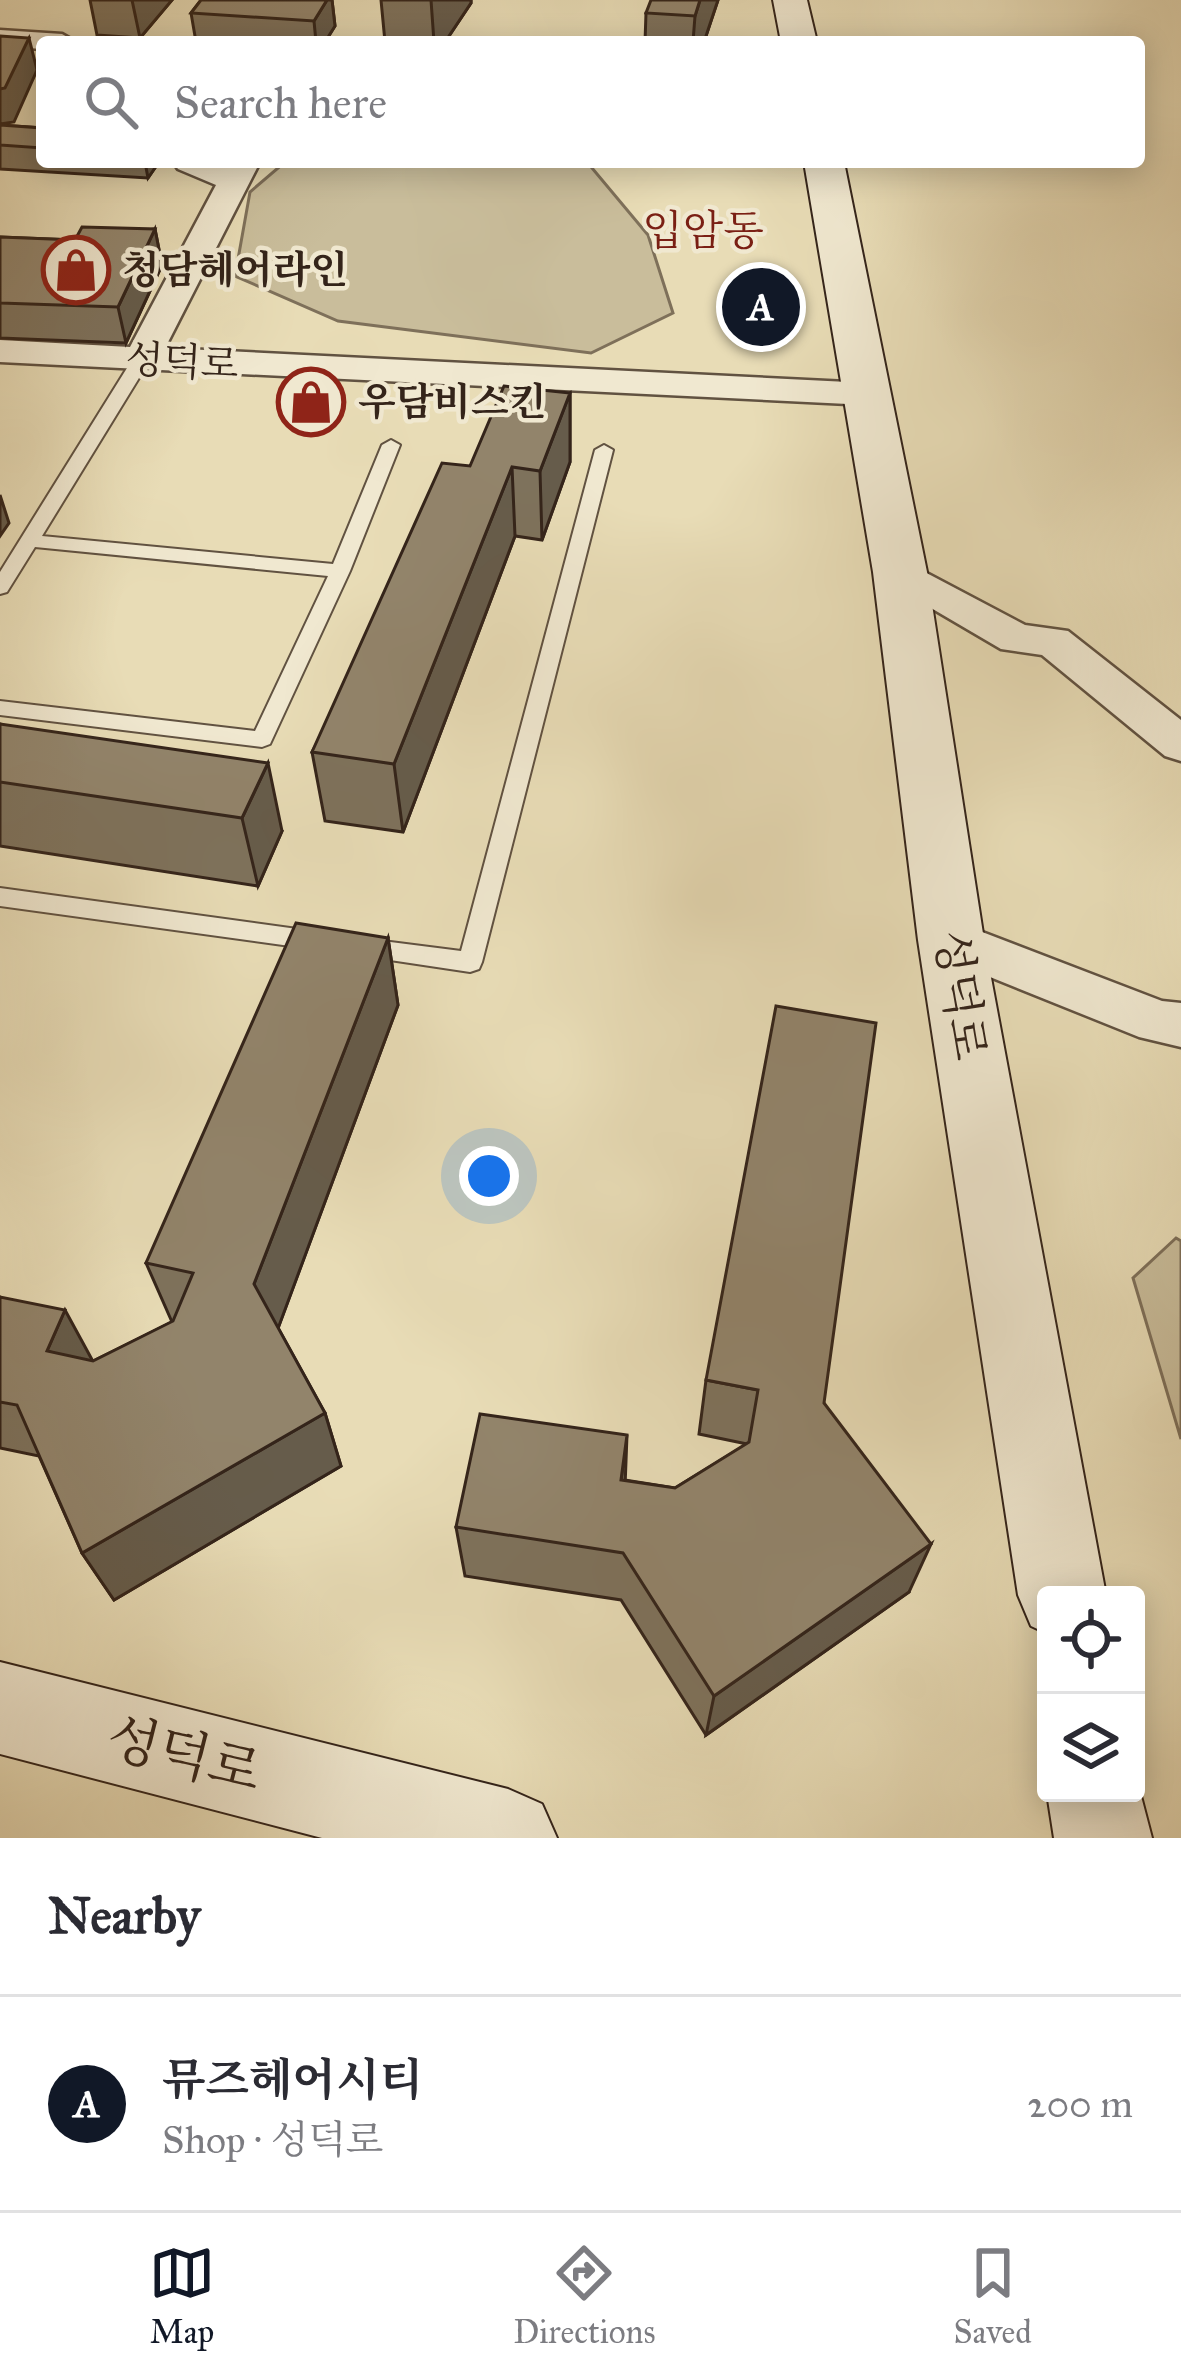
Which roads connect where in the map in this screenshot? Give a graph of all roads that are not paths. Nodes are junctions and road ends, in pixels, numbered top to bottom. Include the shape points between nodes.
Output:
1 (790, 0) edge
2 (798, 36) edge
3 (0, 38) edge
4 (36, 50) edge
5 (825, 168) edge
6 (238, 171) edge
7 (0, 351) edge
8 (141, 360) junction
9 (868, 394) junction
10 (391, 446) dead end
11 (604, 450) dead end
12 (32, 541) junction
13 (340, 571) junction
14 (900, 572) junction
15 (0, 588) edge
16 (0, 708) edge
17 (1181, 745) edge
18 (0, 897) edge
19 (951, 940) junction
20 (1181, 1025) edge
21 (1060, 1586) edge
22 (0, 1708) edge
23 (1097, 1802) edge
24 (508, 1838) edge
25 (1103, 1838) edge

1 - 2 street
3 - 4 street
5 - 9 street, 성덕로
6 - 8 street
7 - 8 street, 성덕로
8 - 9 street, 성덕로
8 - 12 lane
9 - 14 street, 성덕로
10 - 13 lane
11 - 18 lane via 470,962
12 - 13 lane
12 - 15 lane
13 - 16 lane via 262,739
14 - 17 street via 1016,639 1053,640
14 - 19 street, 성덕로
19 - 20 street
19 - 21 street, 성덕로
22 - 24 street, 성덕로
23 - 25 street

